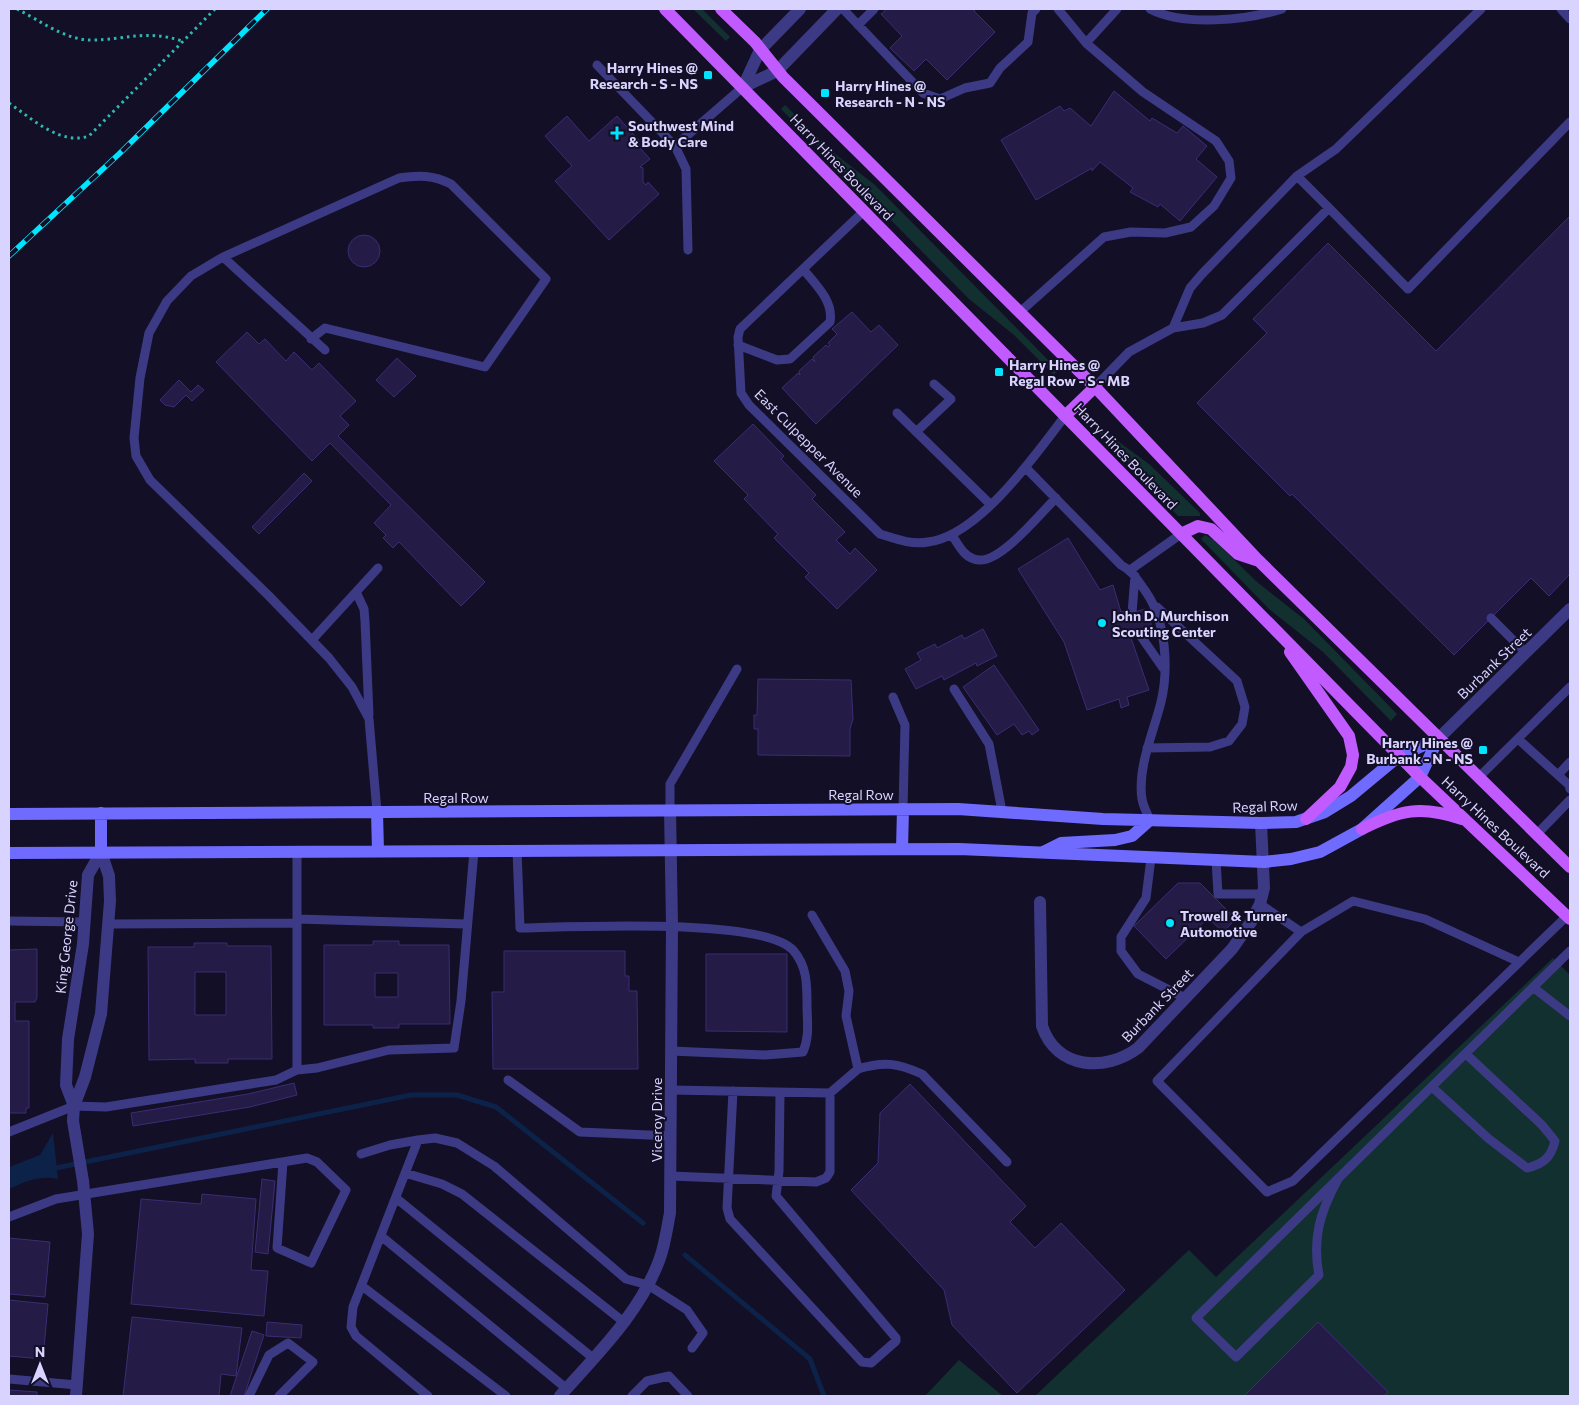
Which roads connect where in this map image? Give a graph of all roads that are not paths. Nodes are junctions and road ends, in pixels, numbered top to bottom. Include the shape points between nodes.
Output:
1 (665, 9) edge
2 (721, 9) edge
3 (800, 9) edge
4 (837, 9) edge
5 (843, 9) edge
6 (874, 9) edge
7 (1036, 9) edge
8 (1058, 9) edge
9 (1117, 9) edge
10 (1150, 9) edge
11 (1282, 9) edge
12 (1481, 9) edge
13 (1561, 9) edge
14 (1570, 19) edge
15 (858, 25) junction
16 (1086, 42) junction
17 (760, 50) junction
18 (597, 65) dead end
19 (778, 71) junction
20 (743, 87) junction
21 (1570, 122) edge
22 (675, 146) junction
23 (1297, 176) junction
24 (1328, 208) junction
25 (864, 211) junction
26 (688, 250) dead end
27 (223, 257) junction
28 (803, 269) junction
29 (1020, 312) junction
30 (1173, 328) junction
31 (311, 339) junction
32 (738, 345) junction
33 (325, 350) dead end
34 (934, 384) dead end
35 (1095, 387) junction
36 (897, 413) dead end
37 (1065, 416) junction
38 (916, 432) junction
39 (1026, 468) junction
40 (1056, 498) junction
41 (990, 504) junction
42 (1182, 534) junction
43 (952, 536) junction
44 (1258, 560) junction
45 (378, 568) dead end
46 (1133, 573) junction
47 (356, 592) junction
48 (1156, 606) junction
49 (1570, 609) edge
50 (1132, 613) dead end
51 (1491, 618) dead end
52 (1140, 635) dead end
53 (1280, 635) junction
54 (312, 640) junction
55 (1526, 653) junction
56 (737, 668) dead end
57 (1163, 668) junction
58 (1570, 687) edge
59 (954, 690) dead end
60 (893, 697) dead end
61 (369, 719) junction
62 (1438, 738) junction
63 (1518, 739) junction
64 (1147, 748) junction
65 (1399, 756) junction
66 (1570, 762) edge
67 (1558, 775) junction
68 (1420, 777) junction
69 (1478, 778) junction
70 (1570, 790) edge
71 (1570, 800) edge
72 (903, 809) junction
73 (670, 810) junction
74 (1002, 811) junction
75 (377, 812) junction
76 (101, 813) junction
77 (9, 814) edge
78 (1306, 819) junction
79 (1150, 820) junction
80 (1467, 820) junction
81 (1261, 823) junction
82 (1362, 829) junction
83 (1536, 835) junction
84 (902, 849) junction
85 (517, 850) junction
86 (671, 850) junction
87 (378, 851) junction
88 (474, 851) junction
89 (101, 852) junction
90 (297, 852) junction
91 (9, 853) edge
92 (1041, 853) junction
93 (1151, 858) junction
94 (1216, 860) junction
95 (1264, 862) junction
96 (1570, 867) edge
97 (1261, 899) junction
98 (1040, 902) dead end
99 (812, 915) dead end
100 (1569, 917) edge
101 (9, 921) edge
102 (297, 921) junction
103 (84, 922) junction
104 (110, 924) junction
105 (466, 924) junction
106 (672, 926) junction
107 (1301, 932) junction
108 (1570, 951) edge
109 (1519, 962) junction
110 (1534, 988) junction
111 (1185, 998) junction
112 (1570, 1016) edge
113 (671, 1051) junction
114 (1466, 1054) junction
115 (858, 1069) junction
116 (297, 1070) junction
117 (508, 1080) dead end
118 (1432, 1087) junction
119 (671, 1090) junction
120 (733, 1092) junction
121 (780, 1092) junction
122 (830, 1093) junction
123 (74, 1106) junction
124 (9, 1132) edge
125 (671, 1136) junction
126 (418, 1140) junction
127 (361, 1154) dead end
128 (283, 1162) junction
129 (1007, 1162) dead end
130 (406, 1173) junction
131 (670, 1176) junction
132 (728, 1177) junction
133 (1338, 1179) junction
134 (778, 1180) junction
135 (85, 1195) junction
136 (396, 1198) junction
137 (9, 1217) edge
138 (381, 1236) junction
139 (648, 1285) junction
140 (362, 1286) junction
141 (625, 1323) junction
142 (692, 1348) dead end
143 (593, 1358) junction
144 (9, 1379) edge
145 (76, 1391) edge
146 (564, 1393) edge
147 (249, 1396) edge
148 (279, 1396) edge
149 (428, 1396) edge
150 (506, 1396) edge
151 (632, 1396) edge
152 (688, 1396) edge

1 - 20 main road, Harry Hines Boulevard
2 - 17 main road, Harry Hines Boulevard
3 - 17 street
4 - 19 street
5 - 15 lane
6 - 15 lane
7 - 15 lane via 1032,13 1028,42 1000,68 990,83 965,88 940,99 923,93
8 - 16 lane
9 - 16 lane
10 - 11 lane via 1179,18 1228,20
12 - 23 lane via 1336,149
13 - 14 lane
16 - 29 lane via 1143,92 1216,141 1229,161 1231,178 1214,206 1191,227 1165,233 1131,232 1104,237
17 - 19 main road, Harry Hines Boulevard
17 - 20 street
18 - 22 lane
19 - 20 street
19 - 29 main road, Harry Hines Boulevard
20 - 22 lane
20 - 25 main road, Harry Hines Boulevard
21 - 24 lane via 1408,289
22 - 26 lane via 686,169
23 - 24 lane
23 - 30 lane via 1190,288
24 - 30 lane via 1222,315 1203,323
25 - 28 lane, East Culpepper Avenue
25 - 37 main road, Harry Hines Boulevard
27 - 31 lane
27 - 31 lane via 399,178 418,175 436,177 451,184 546,279 485,366 325,328
27 - 54 lane via 191,276 167,301 149,333 140,378 136,456 150,480
28 - 32 lane, East Culpepper Avenue via 740,330
28 - 32 lane via 826,297 830,322 790,359 777,360
29 - 35 main road, Harry Hines Boulevard
30 - 35 lane via 1129,352
31 - 33 lane
32 - 43 lane, East Culpepper Avenue via 741,393 749,405 880,534 904,542 928,542
34 - 38 lane via 951,399
35 - 37 main road
35 - 44 main road, Harry Hines Boulevard
36 - 38 lane
37 - 39 lane, East Culpepper Avenue
37 - 42 main road, Harry Hines Boulevard
38 - 41 lane
39 - 40 lane
39 - 41 lane, East Culpepper Avenue
40 - 43 lane via 992,558 978,560 963,554
40 - 46 lane via 1121,565
41 - 43 lane, East Culpepper Avenue via 973,522
42 - 44 main road via 1198,526 1211,529 1238,554
42 - 46 lane
42 - 53 main road, Harry Hines Boulevard
44 - 62 main road, Harry Hines Boulevard
45 - 47 lane
46 - 48 lane
46 - 50 lane
47 - 54 lane
47 - 61 lane via 364,609
48 - 57 lane via 1162,625
48 - 64 lane via 1237,681 1245,707 1242,724 1229,741 1210,747
49 - 55 street, Burbank Street
51 - 55 lane
52 - 57 lane
53 - 65 main road, Harry Hines Boulevard
53 - 78 main road via 1341,723 1352,745 1353,755 1347,776
54 - 61 lane via 352,687
55 - 62 street, Burbank Street
56 - 73 lane via 670,784
57 - 64 lane via 1161,700
58 - 63 lane
59 - 74 lane via 989,744
60 - 72 lane via 905,725
61 - 75 lane
62 - 65 main road, Regal Row
62 - 68 main road
62 - 69 main road, Harry Hines Boulevard
63 - 67 lane
63 - 69 lane
64 - 79 lane via 1141,790
65 - 68 main road, Harry Hines Boulevard
65 - 78 main road, Regal Row via 1351,796
66 - 67 lane
67 - 70 lane
68 - 80 main road, Harry Hines Boulevard
68 - 82 main road
69 - 83 main road, Harry Hines Boulevard
71 - 83 lane
72 - 73 main road, Regal Row
72 - 74 main road, Regal Row
72 - 84 main road
73 - 75 main road, Regal Row
73 - 86 street, Viceroy Drive
74 - 79 main road, Regal Row
75 - 76 main road, Regal Row
75 - 87 main road
76 - 77 main road, Regal Row
76 - 89 main road
78 - 81 main road, Regal Row
79 - 81 main road, Regal Row
79 - 92 main road via 1132,836 1061,843
80 - 82 main road via 1442,813 1415,811 1396,813
80 - 100 main road, Harry Hines Boulevard
81 - 95 street, Burbank Street
82 - 95 main road via 1320,852
83 - 96 main road, Harry Hines Boulevard
84 - 86 main road
84 - 92 main road
85 - 86 main road
85 - 88 main road
85 - 106 lane via 520,928
86 - 106 street, Viceroy Drive
87 - 88 main road
87 - 90 main road
88 - 105 lane
89 - 90 main road
89 - 91 main road
89 - 103 street, King George Drive via 88,875
89 - 104 street, King George Drive via 109,876
90 - 102 lane
92 - 93 main road
93 - 94 main road
93 - 111 lane via 1146,898 1121,937 1121,952 1138,974
94 - 95 main road
94 - 97 lane via 1218,894
95 - 97 street, Burbank Street
97 - 107 lane
97 - 111 street, Burbank Street via 1251,922 1232,949
98 - 111 street, Burbank Street via 1042,1026 1047,1040 1067,1057 1086,1064 1124,1059
99 - 115 lane via 846,971 849,992 846,1016
100 - 109 lane
101 - 103 lane
102 - 104 lane
102 - 105 lane
102 - 116 lane
103 - 123 street, King George Drive via 68,1039 66,1085
104 - 123 street, King George Drive via 101,1014
105 - 116 lane via 454,1048 389,1050 318,1068
106 - 113 street, Viceroy Drive
106 - 113 lane via 772,937 792,950 806,974 808,1040 802,1052 765,1055
107 - 109 lane via 1353,901 1425,919
107 - 109 lane via 1157,1081 1267,1192 1293,1181
108 - 110 lane
110 - 112 lane
110 - 114 lane
113 - 119 street, Viceroy Drive
114 - 118 lane
114 - 118 lane via 1555,1140 1553,1152 1542,1164 1527,1168 1489,1139
115 - 122 lane
115 - 129 lane via 879,1063 904,1066 922,1074
116 - 123 lane via 276,1080 106,1107
117 - 125 lane via 580,1132
118 - 133 lane
119 - 120 lane
119 - 125 street, Viceroy Drive
120 - 121 lane
120 - 132 lane
121 - 122 lane
121 - 134 lane
122 - 134 lane via 830,1172 826,1178 816,1182
123 - 124 lane
123 - 135 street, King George Drive via 73,1121
125 - 131 street, Viceroy Drive
126 - 127 lane
126 - 130 lane
126 - 139 lane via 435,1138 457,1143 494,1166 626,1279
128 - 128 lane via 306,1158 317,1162 346,1190 311,1263 277,1248
128 - 135 lane
130 - 136 lane
130 - 141 lane via 462,1194
131 - 132 lane
131 - 139 street, Viceroy Drive via 670,1213 660,1257
132 - 134 lane
132 - 134 lane via 730,1219 862,1362 871,1363 896,1342 896,1338 776,1196
133 - 133 lane via 1317,1227 1315,1257 1319,1276 1236,1357 1196,1318
135 - 137 lane via 56,1199
135 - 145 street, King George Drive via 88,1234
136 - 138 lane
136 - 143 lane
138 - 140 lane
138 - 146 lane
139 - 141 street, Viceroy Drive
139 - 142 lane via 688,1310 703,1333
140 - 149 lane via 353,1307 351,1327 356,1336
140 - 150 lane
141 - 143 street, Viceroy Drive
143 - 146 street, Viceroy Drive
144 - 145 lane
147 - 148 lane via 269,1355 288,1342 313,1362
151 - 152 lane via 647,1381 669,1376

